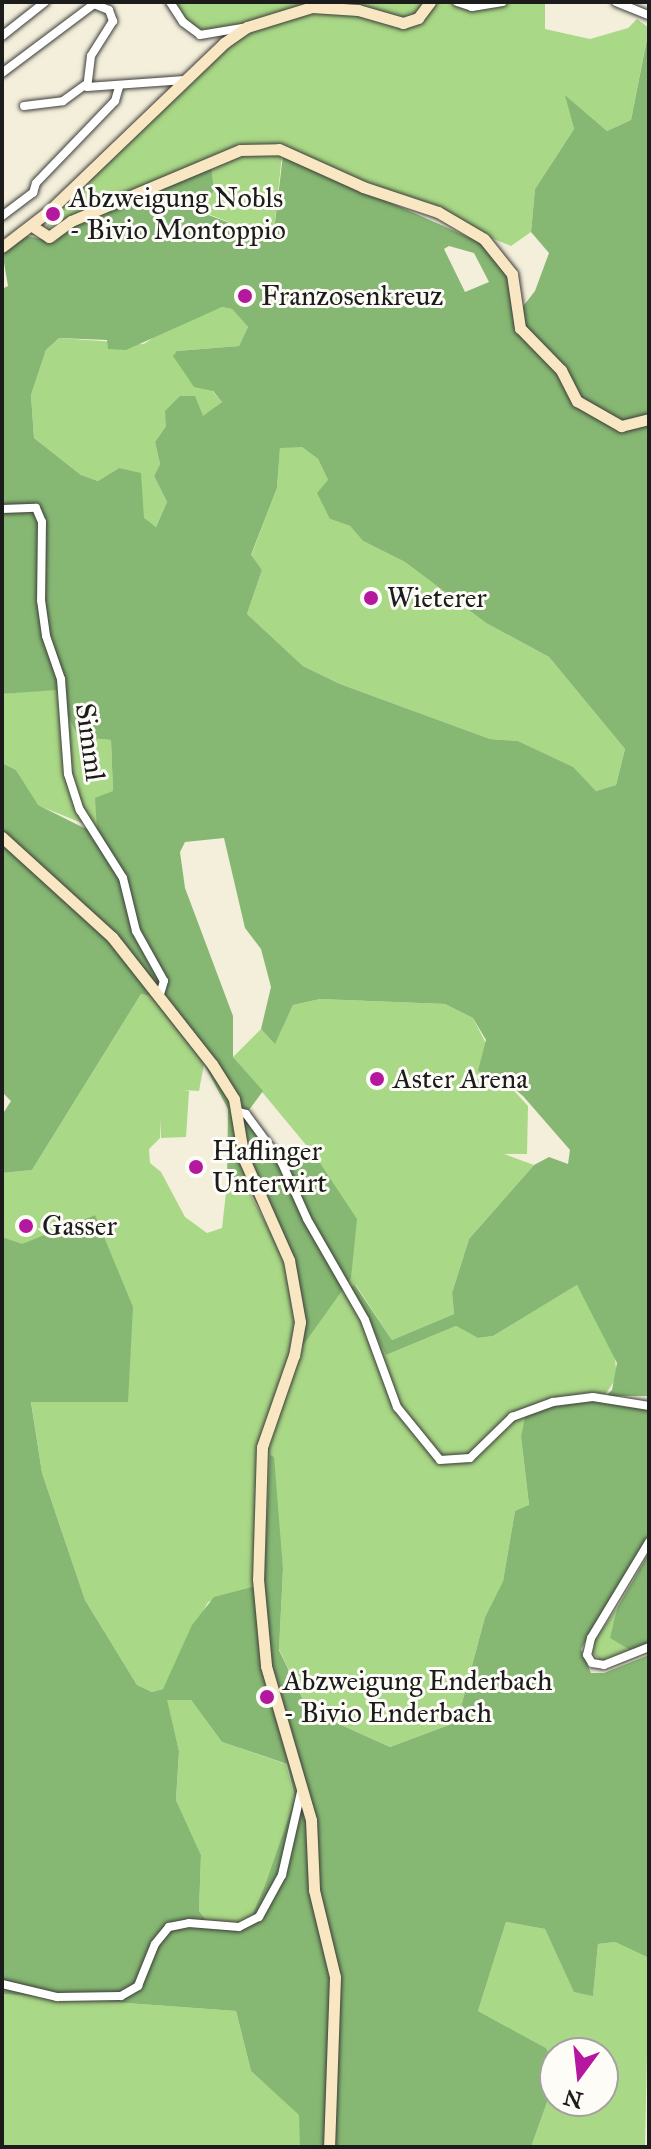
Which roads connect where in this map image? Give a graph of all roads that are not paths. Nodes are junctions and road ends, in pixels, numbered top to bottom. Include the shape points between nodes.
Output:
1 (45, 2) edge
2 (170, 2) edge
3 (430, 2) edge
4 (457, 2) edge
5 (503, 2) edge
6 (616, 2) edge
7 (649, 15) edge
8 (247, 27) junction
9 (2, 36) edge
10 (2, 73) edge
11 (185, 80) junction
12 (85, 85) junction
13 (119, 87) junction
14 (24, 106) dead end
15 (2, 216) edge
16 (32, 226) junction
17 (5, 242) edge
18 (649, 419) edge
19 (2, 509) edge
20 (2, 837) edge
21 (159, 997) junction
22 (236, 1111) junction
23 (649, 1406) edge
24 (649, 1542) edge
25 (649, 1647) edge
26 (303, 1785) junction
27 (2, 1984) edge
28 (329, 2147) edge

1 - 9 street
2 - 8 street via 200,35
3 - 8 street via 418,18 403,23 358,10 312,7
4 - 5 street via 472,7
6 - 7 street
8 - 11 street
10 - 12 street via 98,4 109,10 113,21 91,56
11 - 13 street
11 - 16 street
12 - 13 street via 91,90
12 - 14 street via 63,101
13 - 15 street via 115,101 36,183 33,193
16 - 17 street
16 - 18 street via 49,237 71,221 240,150 279,149 363,187 438,212 484,239 512,274 520,328 561,370 577,401 621,426
19 - 21 street, Simml via 36,508 42,522 41,600 61,679 68,774 80,810 123,878 136,931 164,981
20 - 21 street via 92,916
21 - 22 street via 212,1064
22 - 23 street via 246,1114 282,1163 307,1219 365,1320 397,1407 440,1460 470,1458 512,1417 553,1402 593,1397
22 - 26 street via 244,1159 289,1260 300,1306 294,1355 262,1447 258,1579 271,1691
24 - 25 street via 587,1655 592,1663 604,1665
26 - 27 street via 282,1875 259,1917 239,1927 169,1927 158,1939 138,1986 127,1994 57,1997
26 - 28 street via 311,1820 314,1890 335,1977

